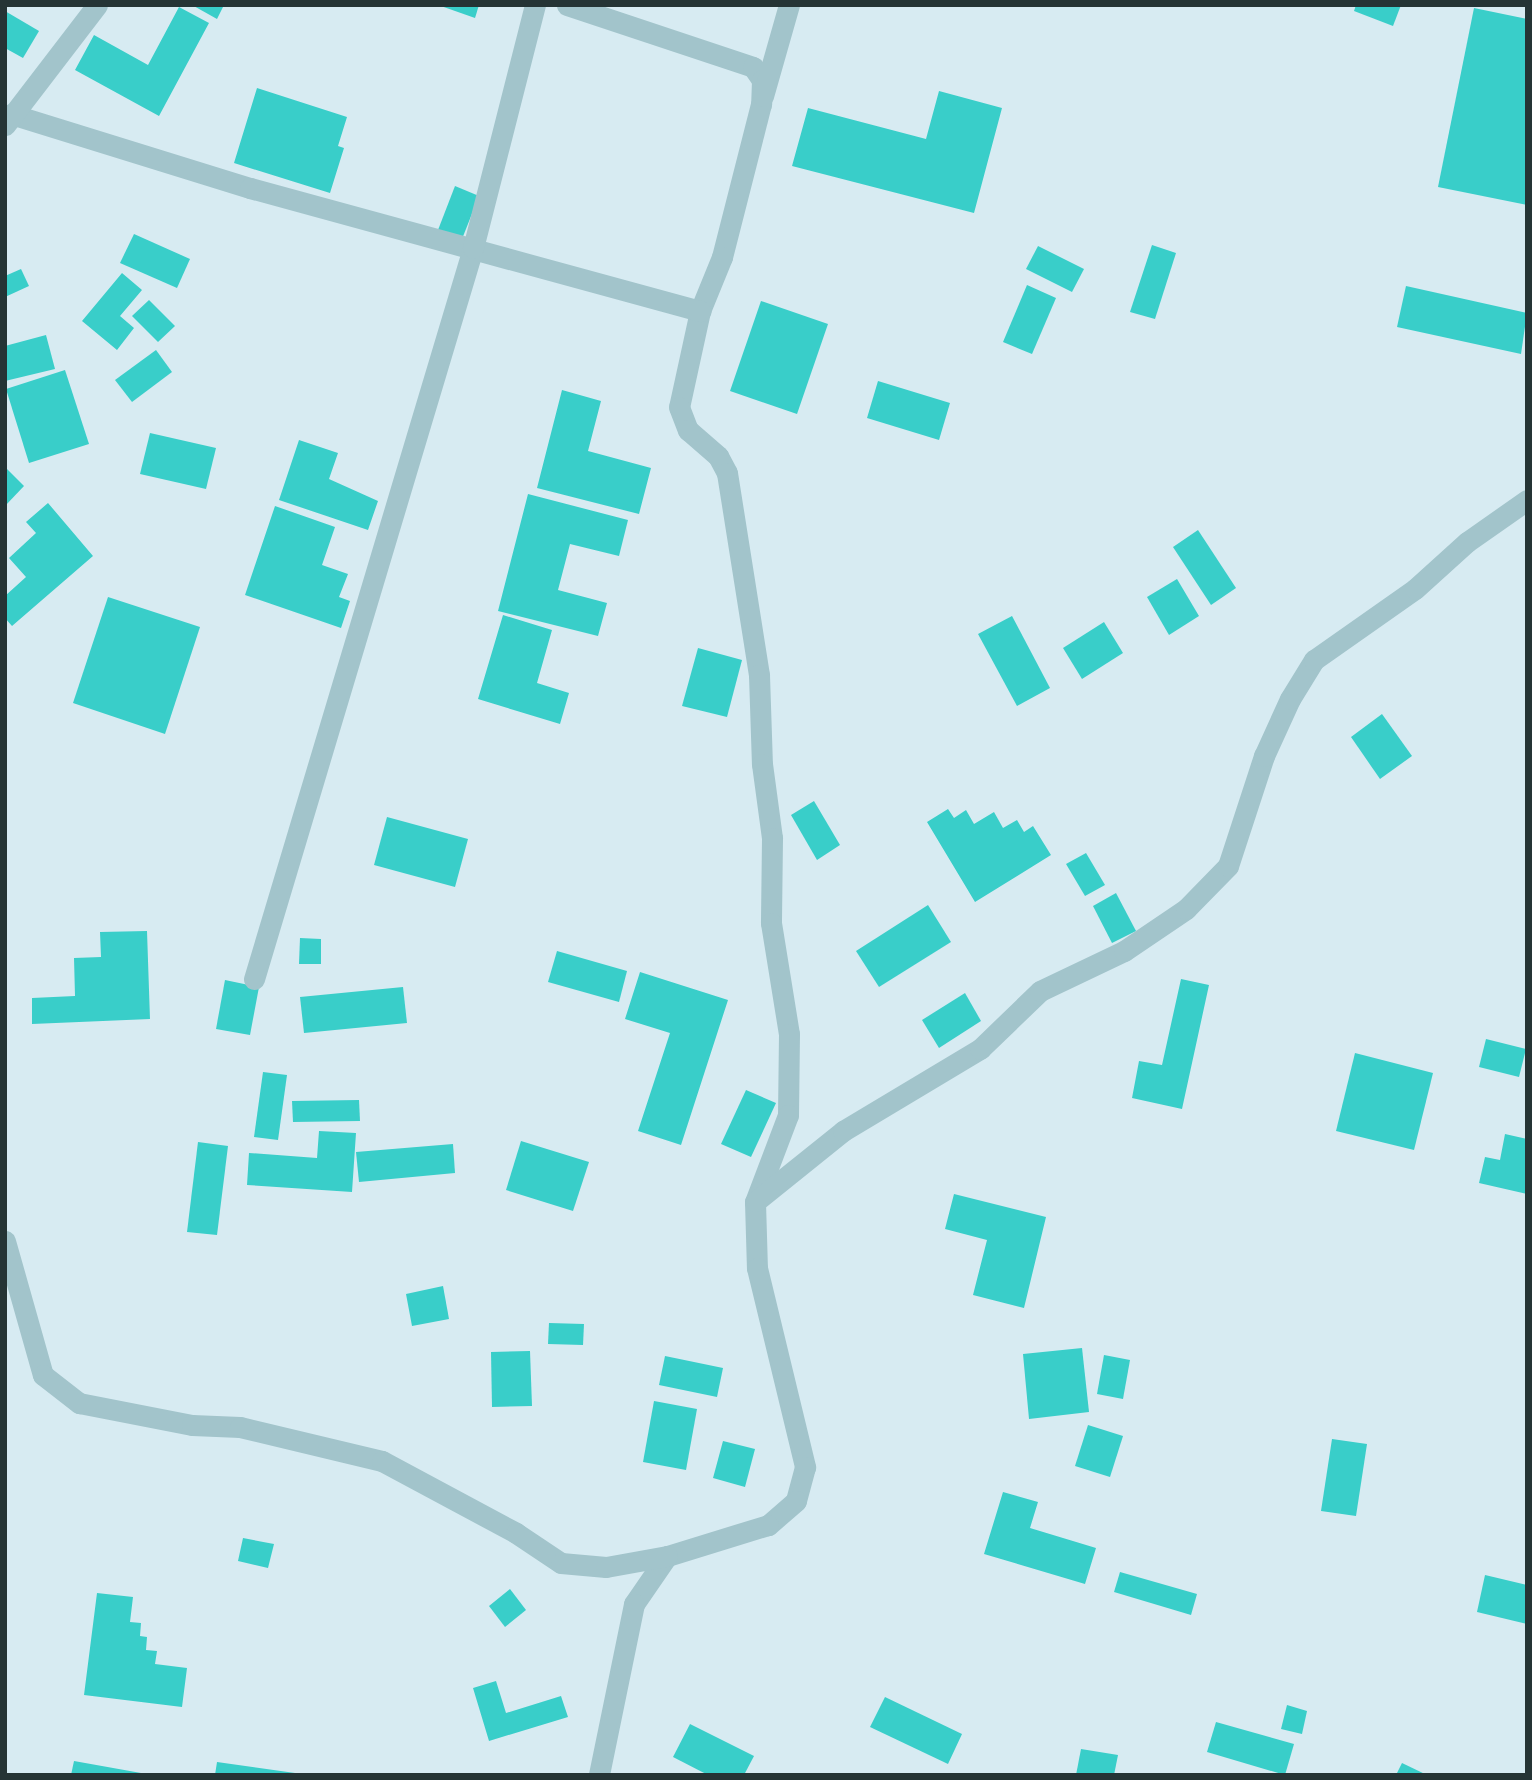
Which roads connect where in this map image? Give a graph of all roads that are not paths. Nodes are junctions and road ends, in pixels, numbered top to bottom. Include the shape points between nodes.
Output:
1 (97, 5) edge
2 (535, 5) edge
3 (567, 5) edge
4 (789, 5) edge
5 (761, 104) junction
6 (8, 120) edge
7 (473, 248) junction
8 (700, 311) junction
9 (1527, 500) edge
10 (254, 979) dead end
11 (755, 1202) junction
12 (5, 1241) edge
13 (667, 1556) junction
14 (599, 1775) edge

1 - 6 street
2 - 7 street
3 - 5 street via 753,66 762,80
4 - 5 street
5 - 8 street via 722,257
6 - 7 street
7 - 8 street
7 - 10 street
8 - 11 street via 679,407 688,430 722,461 734,497 759,675 762,764 772,838 771,923 789,1034 788,1115
9 - 11 street via 1467,542 1415,589 1314,660 1264,756 1228,866 1186,909 1124,951 1040,991 980,1049 843,1130
11 - 13 street via 757,1268 805,1467 796,1501 768,1525
12 - 13 street via 43,1375 79,1403 192,1425 240,1427 382,1461 516,1533 561,1563 606,1567
13 - 14 street via 634,1604

